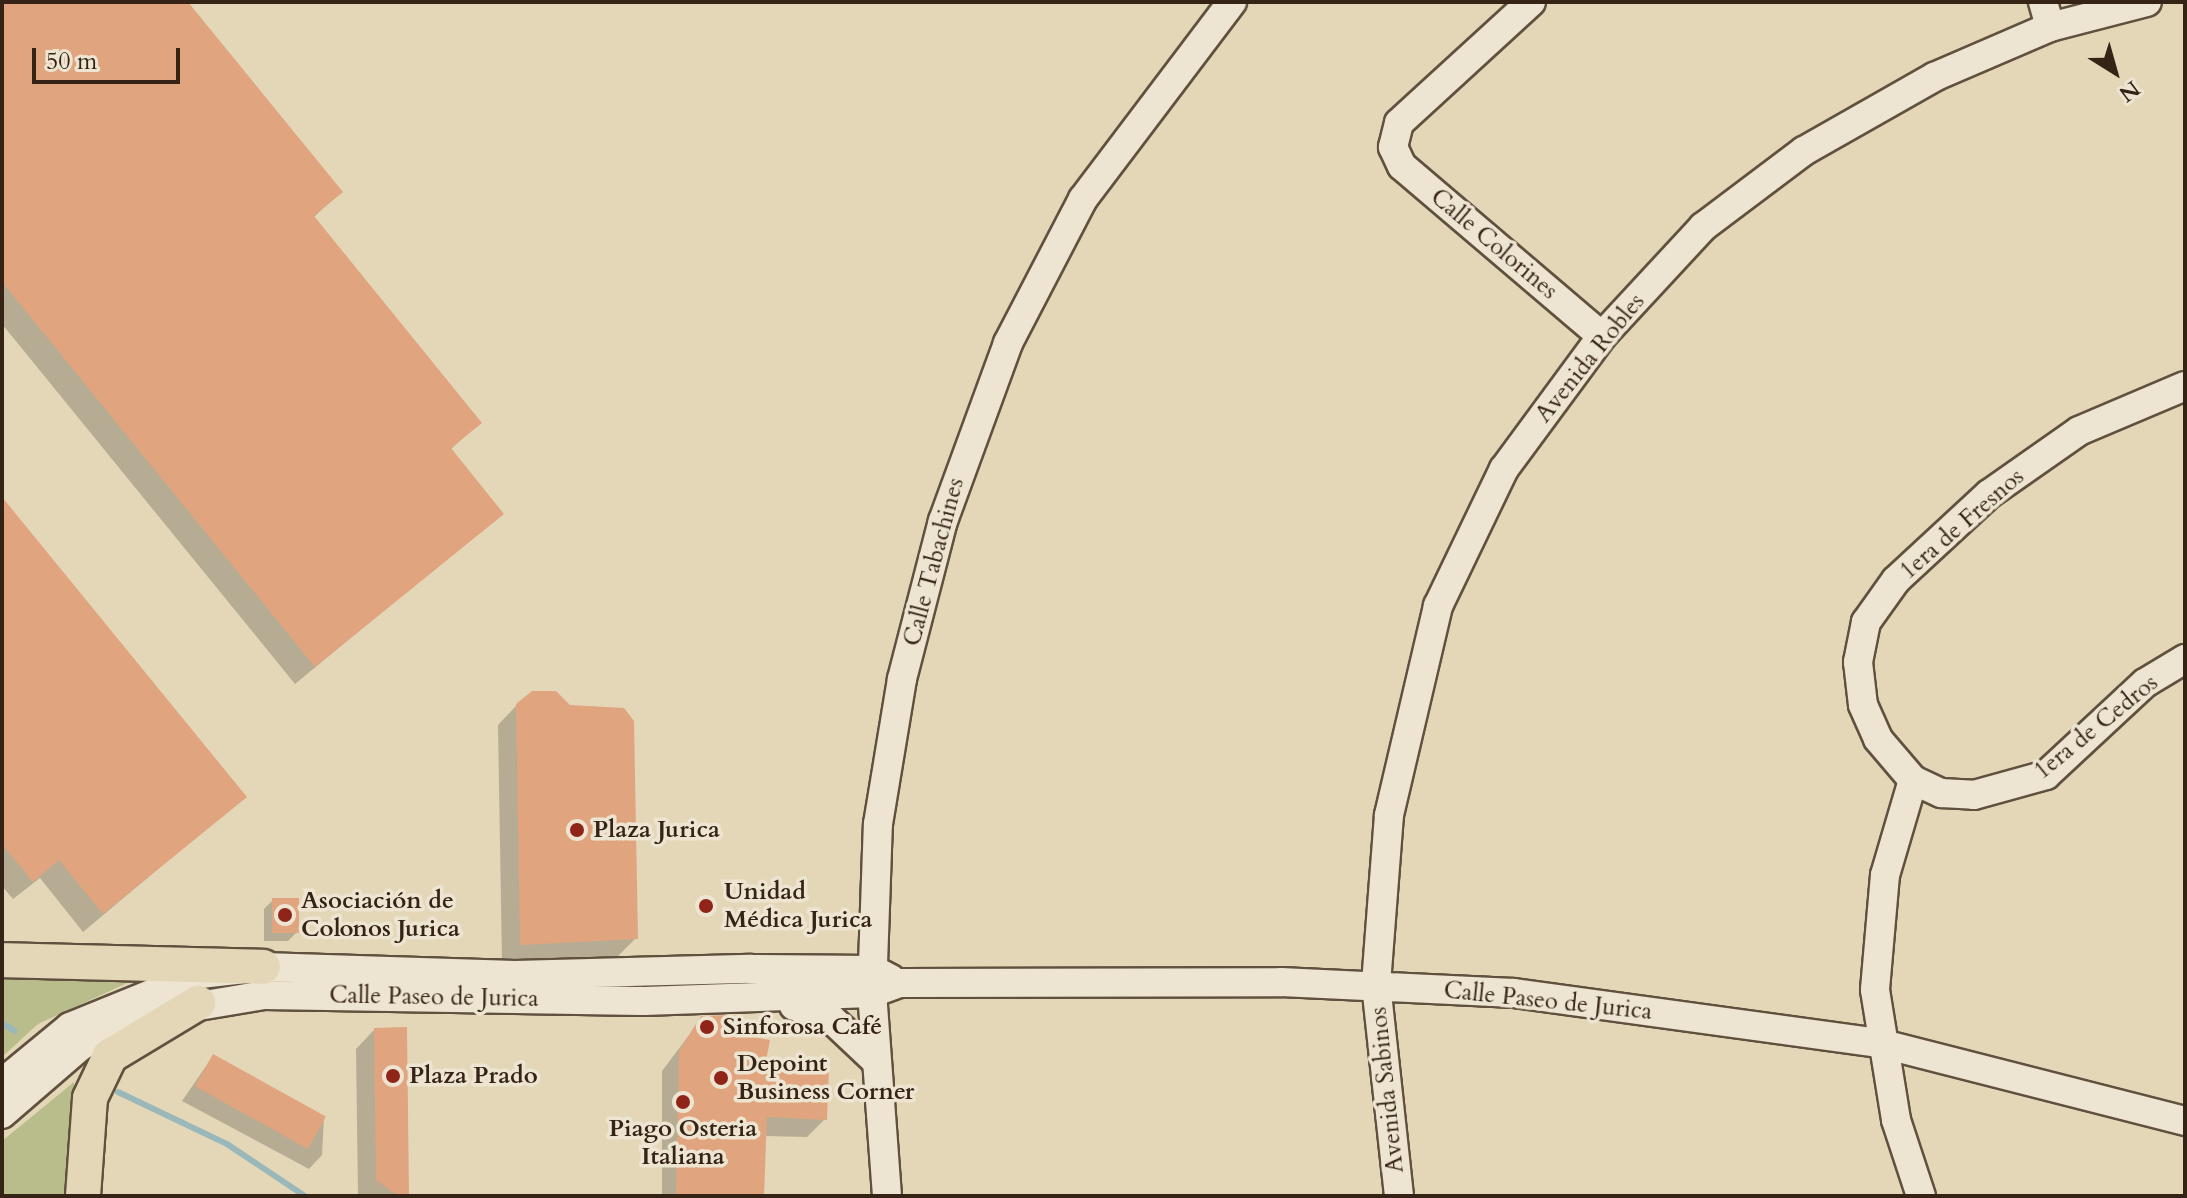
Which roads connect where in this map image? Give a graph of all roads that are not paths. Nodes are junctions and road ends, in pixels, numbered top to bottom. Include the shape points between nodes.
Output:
1 (1232, 2) edge
2 (1531, 2) edge
3 (2147, 2) edge
4 (2046, 14) edge
5 (1602, 336) junction
6 (2185, 386) edge
7 (2185, 659) edge
8 (1913, 780) junction
9 (2, 960) edge
10 (263, 967) junction
11 (882, 982) junction
12 (1376, 984) junction
13 (734, 996) junction
14 (198, 1003) joint
15 (87, 1043) junction
16 (1879, 1043) junction
17 (877, 1062) junction
18 (33, 1071) junction
19 (2, 1083) edge
20 (2, 1114) edge
21 (2185, 1121) edge
22 (83, 1196) edge
23 (887, 1196) edge
24 (1399, 1196) edge
25 (1921, 1196) edge

1 - 11 street, Calle Tabachines via 1083,199 971,432 902,679 878,824
2 - 5 street, Calle Colorines via 1399,123 1393,147 1402,166
3 - 4 street, Avenida Robles
4 - 5 street, Avenida Robles via 1804,151 1703,227
5 - 12 street, Avenida Robles via 1504,469 1438,606 1389,815
6 - 8 street, 1era de Fresnos via 2079,431 1989,494 1896,580 1866,622 1858,662 1863,705 1878,739
7 - 8 street, 1era de Cedros via 2145,683 2046,775 1974,795 1941,793
8 - 16 street via 1885,875 1875,990
9 - 10 main road
10 - 11 street, Calle Paseo de Jurica
10 - 15 street, Calle Paseo de Jurica via 200,974
11 - 12 street, Calle Paseo de Jurica
11 - 13 street, Calle Paseo de Jurica
11 - 17 street, Calle Tabachines
12 - 16 street, Calle Paseo de Jurica via 1514,993
12 - 24 street, Avenida Sabinos
13 - 14 street, Calle Paseo de Jurica via 264,995
13 - 17 street via 823,1011
14 - 15 main road
15 - 18 street, Calle Paseo de Jurica
15 - 22 main road via 90,1098
16 - 21 street, Calle Paseo de Jurica
16 - 25 street
17 - 23 street, Calle Tabachines
18 - 19 street, Calle Paseo de Jurica
18 - 20 street, Calle Paseo de Jurica

